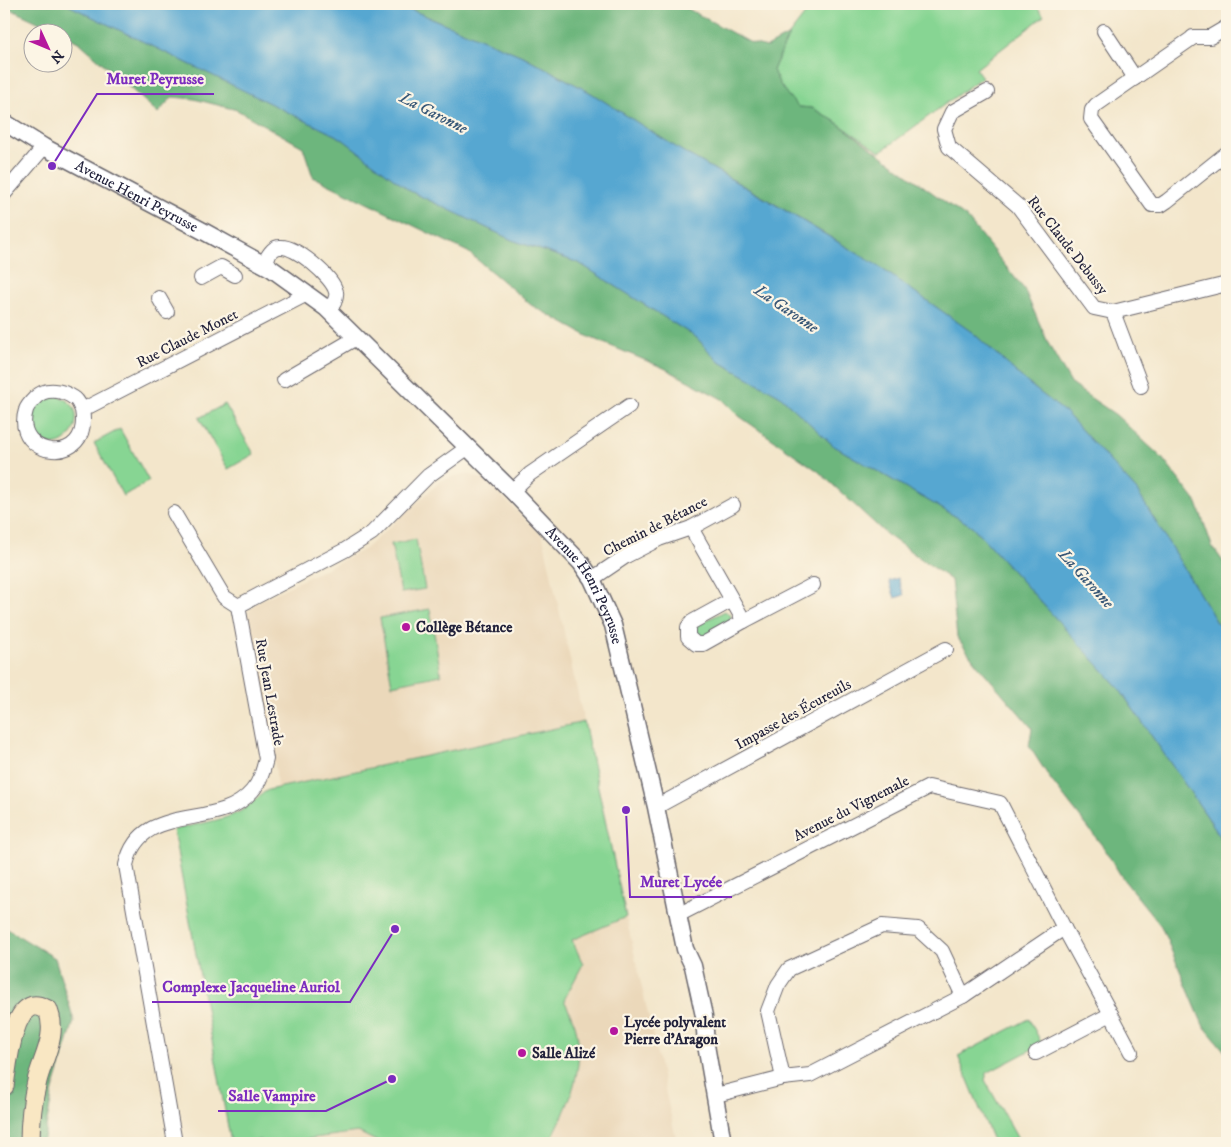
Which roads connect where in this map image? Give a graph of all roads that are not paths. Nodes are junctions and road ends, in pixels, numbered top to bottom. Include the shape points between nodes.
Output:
1 (1227, 27) edge
2 (1104, 31) dead end
3 (1135, 78) junction
4 (987, 92) dead end
5 (4, 122) edge
6 (44, 147) junction
7 (1227, 153) edge
8 (5, 191) edge
9 (248, 256) junction
10 (272, 269) junction
11 (201, 278) dead end
12 (1227, 284) edge
13 (307, 294) junction
14 (159, 298) dead end
15 (326, 308) junction
16 (167, 312) dead end
17 (1113, 312) junction
18 (356, 338) junction
19 (284, 380) dead end
20 (1141, 386) dead end
21 (629, 406) dead end
22 (82, 410) junction
23 (467, 448) junction
24 (512, 491) junction
25 (733, 505) dead end
26 (174, 513) dead end
27 (691, 528) junction
28 (592, 578) junction
29 (813, 585) dead end
30 (732, 600) junction
31 (238, 606) junction
32 (744, 621) junction
33 (946, 649) dead end
34 (656, 807) junction
35 (678, 915) junction
36 (1064, 928) junction
37 (963, 996) junction
38 (1111, 1014) junction
39 (1131, 1052) dead end
40 (1036, 1053) dead end
41 (783, 1078) junction
42 (4, 1086) edge
43 (717, 1101) junction
44 (30, 1143) edge
45 (175, 1143) edge
46 (723, 1143) edge
47 (731, 1143) edge

1 - 3 street via 1210,37 1194,38
2 - 3 street
3 - 7 street via 1096,105 1091,119 1149,202 1157,206 1167,201
4 - 17 street, Rue Claude Debussy via 952,112 944,129 949,147 1018,206 1094,308
5 - 6 street, Avenue Henri Peyrusse
6 - 8 street
6 - 9 street, Avenue Henri Peyrusse
9 - 10 street, Avenue Henri Peyrusse
9 - 11 street via 234,277 221,267
10 - 13 street, Avenue Henri Peyrusse
10 - 15 street via 266,259 272,250 281,246 308,260 331,282 337,293 334,303
12 - 17 street, Rue Claude Debussy
13 - 15 street, Avenue Henri Peyrusse
13 - 22 street, Rue Claude Monet
14 - 16 street
15 - 18 street, Avenue Henri Peyrusse
17 - 20 street
18 - 19 street
18 - 23 street, Avenue Henri Peyrusse
21 - 24 street via 530,474
22 - 22 street via 85,423 81,435 69,448 49,451 36,445 24,428 26,409 38,394 58,390 76,398
23 - 24 street, Avenue Henri Peyrusse
23 - 31 street via 428,476 372,534
24 - 28 street, Avenue Henri Peyrusse
25 - 27 street, Chemin de Bétance
26 - 31 street via 224,597
27 - 28 street, Chemin de Bétance via 659,539
27 - 30 street
28 - 34 street, Avenue Henri Peyrusse via 614,625
29 - 32 street
30 - 32 street
30 - 32 street via 692,622 688,627 688,637 696,644 703,644
31 - 45 street, Rue Jean Lestrade via 266,759 258,782 252,792 229,809 157,825 144,832 133,845 126,865
33 - 34 street, Impasse des Écureuils
34 - 35 street, Avenue Henri Peyrusse
35 - 36 street, Avenue du Vignemale via 929,787 1000,803
35 - 43 street, Avenue Henri Peyrusse via 690,993 706,1045
36 - 37 street
36 - 38 street, Avenue du Vignemale
37 - 41 street via 810,1075
37 - 41 street via 942,951 918,929 882,926 790,969 778,985 768,1011
38 - 39 street, Avenue du Vignemale
38 - 40 street
41 - 43 street
42 - 44 main road via 14,1028 21,1015 30,1006 48,1010 52,1033 37,1082 30,1120
43 - 46 street, Avenue Henri Peyrusse
43 - 47 street, Avenue Henri Peyrusse

